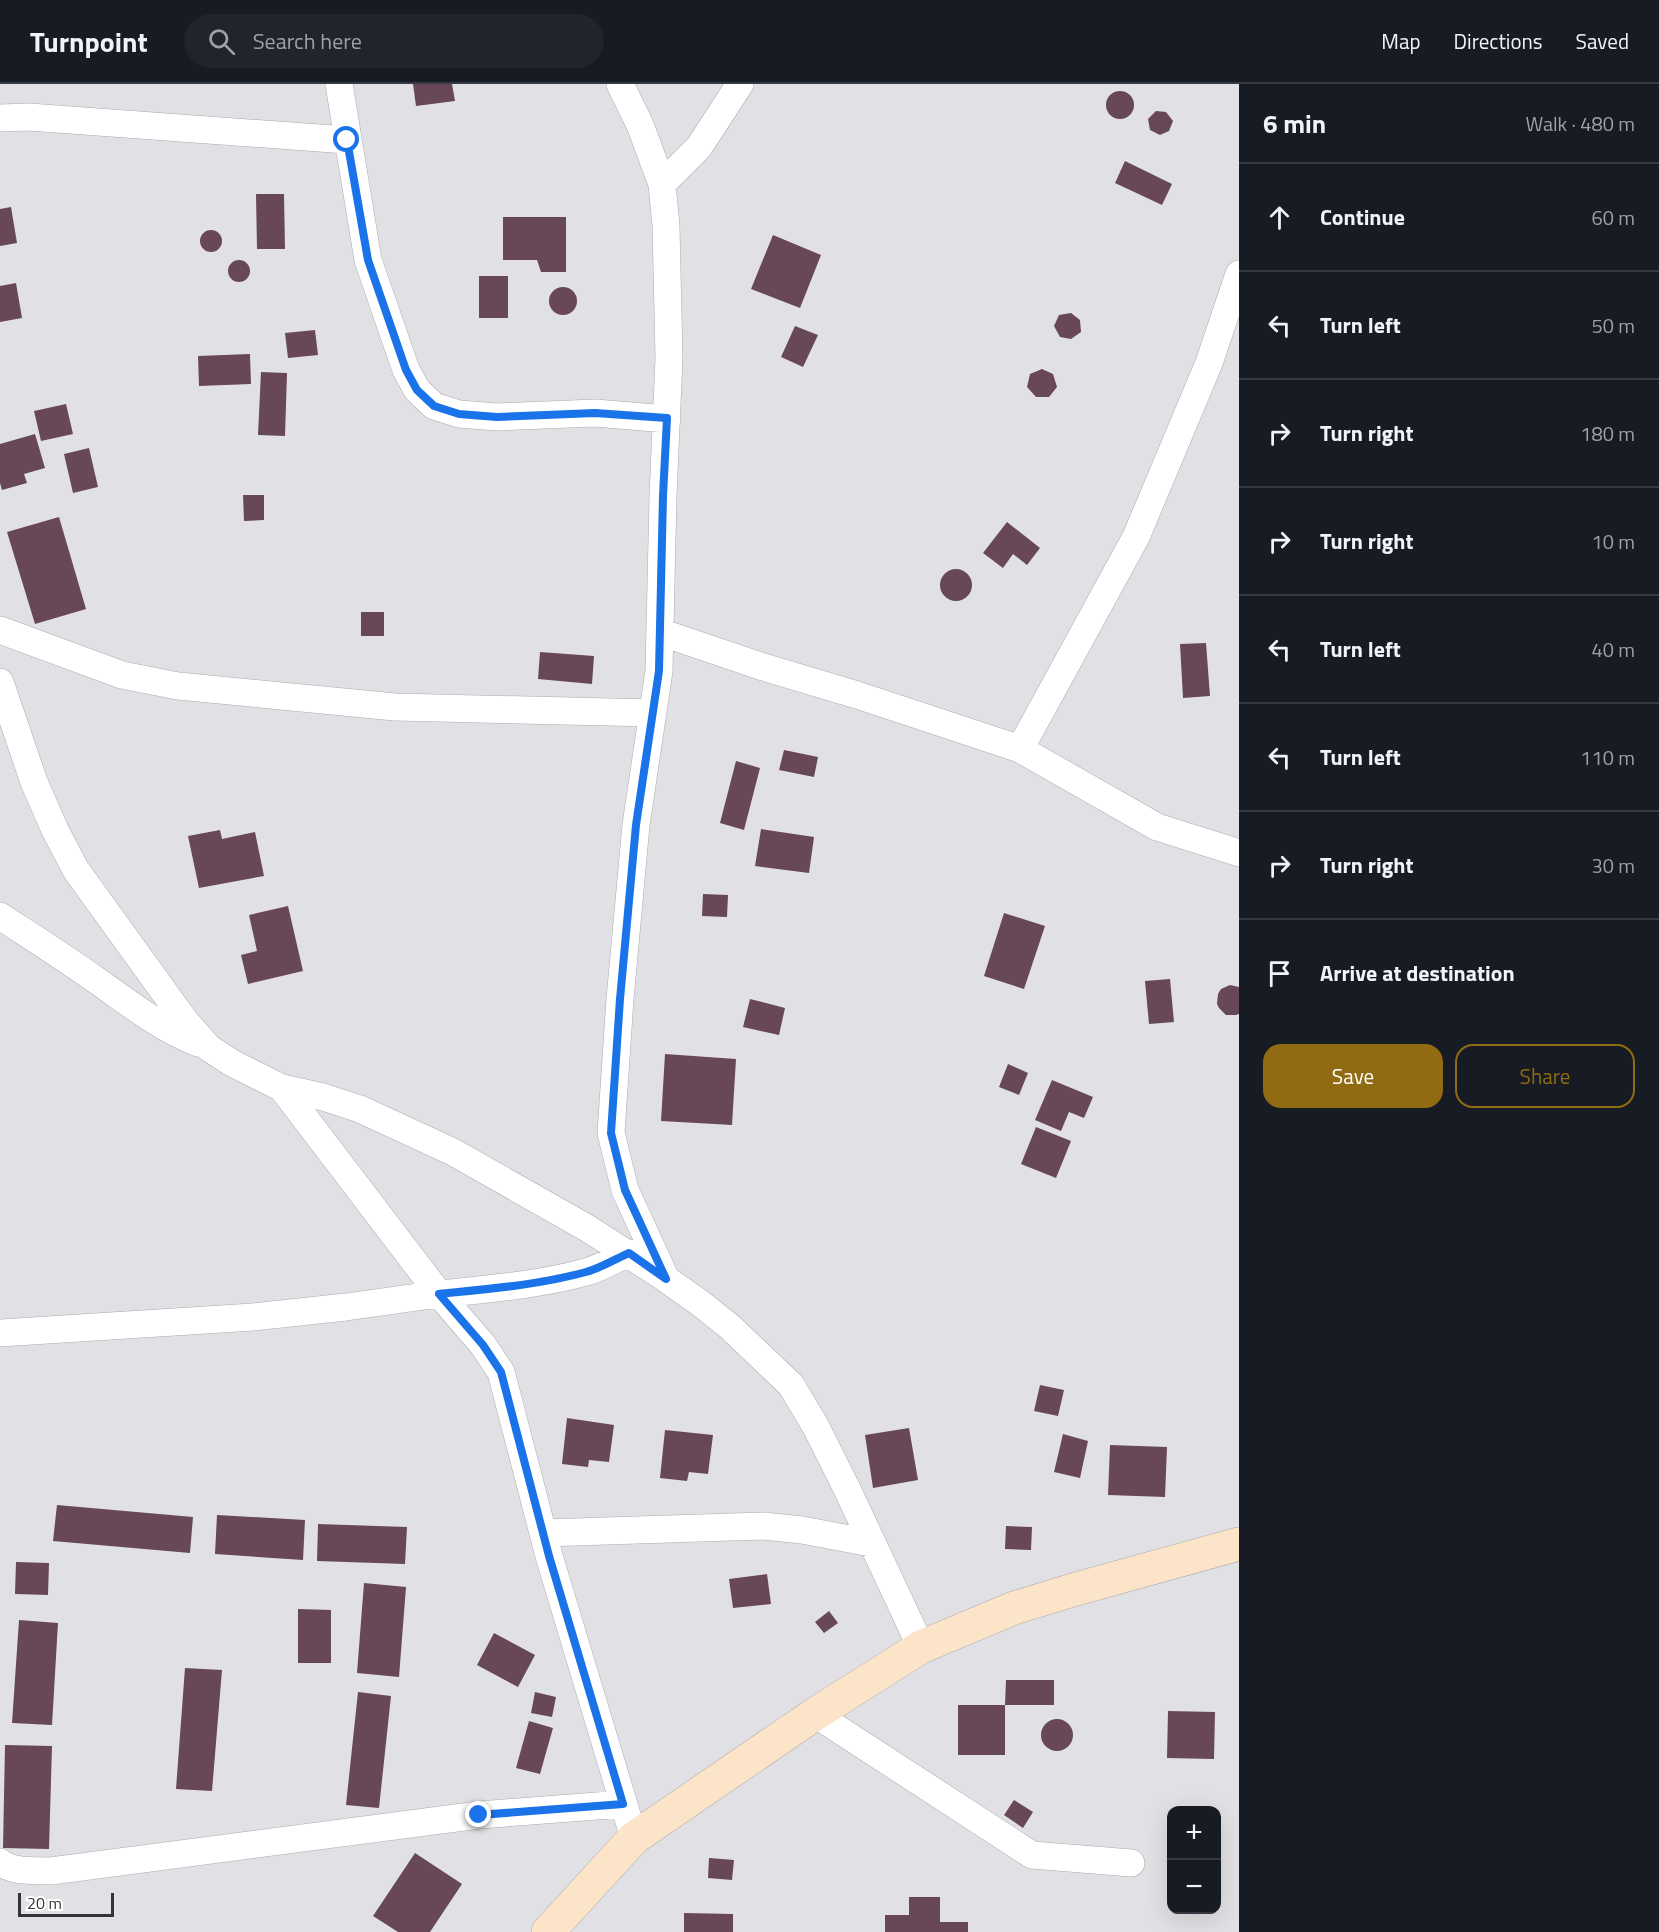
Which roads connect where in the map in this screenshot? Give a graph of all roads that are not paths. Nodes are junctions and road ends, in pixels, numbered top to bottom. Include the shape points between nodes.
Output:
1 (339, 84) edge
2 (620, 84) edge
3 (740, 84) edge
4 (0, 118) edge
5 (347, 140) junction
6 (662, 184) junction
7 (1239, 274) edge
8 (667, 418) junction
9 (0, 630) edge
10 (660, 632) junction
11 (0, 682) edge
12 (653, 713) junction
13 (1020, 749) junction
14 (1239, 853) edge
15 (0, 916) edge
16 (209, 1048) junction
17 (282, 1088) junction
18 (629, 1253) junction
19 (666, 1279) junction
20 (439, 1294) junction
21 (0, 1333) edge
22 (543, 1533) junction
23 (871, 1543) junction
24 (1239, 1544) edge
25 (921, 1647) junction
26 (815, 1714) junction
27 (623, 1804) junction
28 (634, 1838) junction
29 (0, 1862) edge
30 (1131, 1863) dead end
31 (548, 1932) edge

1 - 5 street
2 - 6 street
3 - 6 street via 699,147
4 - 5 street
5 - 8 street via 368,260 406,370 417,390 434,406 459,414 497,417 595,413
6 - 8 street via 668,293
7 - 13 street via 1209,363 1136,537
8 - 10 street
9 - 12 street via 122,675 178,686 394,707
10 - 12 street
10 - 13 street
11 - 16 street via 34,783 76,870 185,1021
12 - 19 street via 636,825 611,1133 625,1190
13 - 14 street via 1157,827
15 - 16 street via 150,1018
16 - 17 street
17 - 18 street via 360,1109 453,1152
17 - 20 street
18 - 19 street
18 - 20 street via 568,1276
19 - 23 street via 730,1327 791,1385
20 - 21 street via 253,1317
20 - 22 street via 501,1372
22 - 23 street via 763,1526
22 - 27 street
23 - 25 street
24 - 25 street via 1014,1608
25 - 26 street
26 - 28 street
26 - 30 street via 1032,1855
27 - 28 street
27 - 29 street via 469,1816 51,1871 21,1870
28 - 31 street

